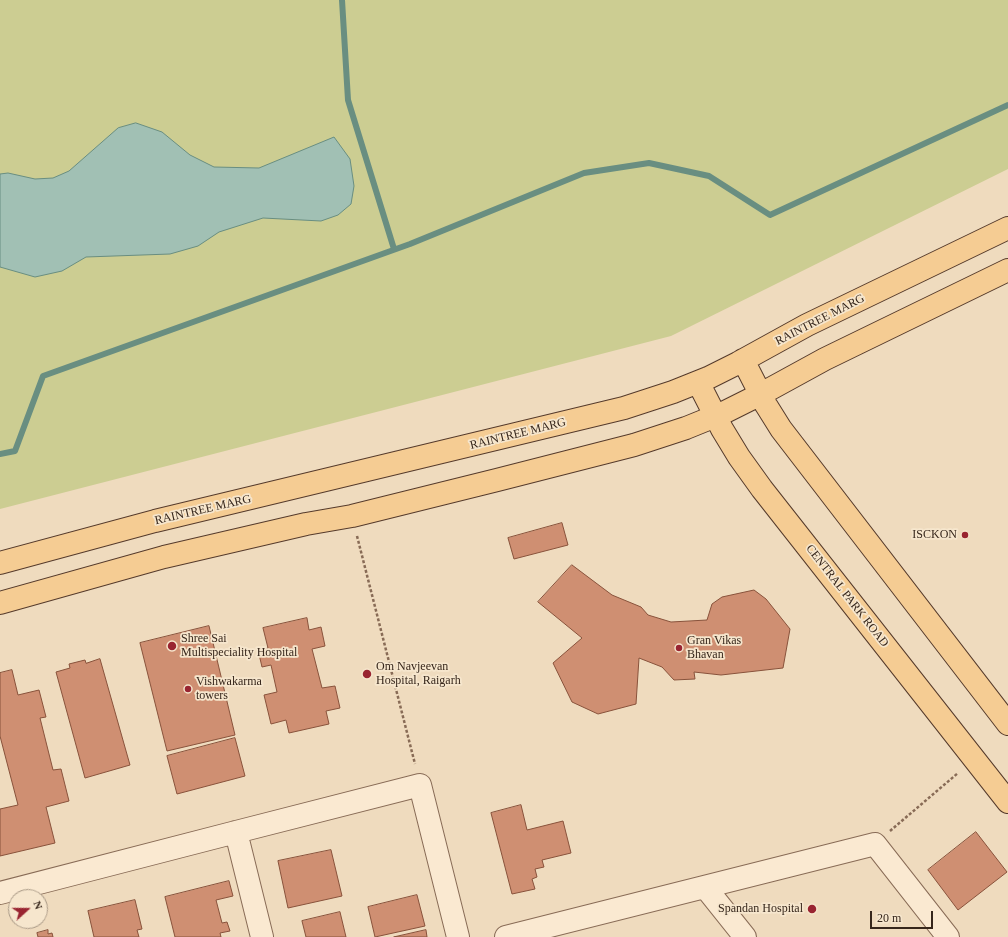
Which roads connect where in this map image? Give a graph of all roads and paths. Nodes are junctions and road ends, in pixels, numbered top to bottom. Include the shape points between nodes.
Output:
1 (1008, 228) edge
2 (1008, 270) edge
3 (744, 360) junction
4 (698, 382) junction
5 (761, 394) junction
6 (715, 416) junction
7 (352, 516) junction
8 (0, 563) edge
9 (0, 603) edge
10 (1008, 724) edge
11 (975, 760) junction
12 (420, 785) junction
13 (1008, 802) edge
14 (236, 832) junction
15 (874, 844) junction
16 (705, 887) junction
17 (0, 893) edge
18 (568, 930) edge
19 (262, 937) edge
20 (458, 937) edge
21 (506, 937) edge
22 (745, 937) edge
23 (948, 937) edge

1 - 3 main road, RAINTREE MARG via 807,325
2 - 5 main road via 825,359
3 - 4 main road, RAINTREE MARG
3 - 5 main road
4 - 6 main road, CENTRAL PARK ROAD
4 - 8 main road, RAINTREE MARG via 624,408 155,521
5 - 6 main road
5 - 10 main road via 802,458
6 - 7 main road via 634,445
6 - 11 main road, CENTRAL PARK ROAD via 739,457 762,489
7 - 9 main road via 164,557
7 - 12 path
11 - 13 main road, CENTRAL PARK ROAD
11 - 15 path
12 - 14 street
12 - 20 street
14 - 17 street
14 - 19 street
15 - 16 street
15 - 23 street
16 - 18 street
16 - 22 street
18 - 21 street

